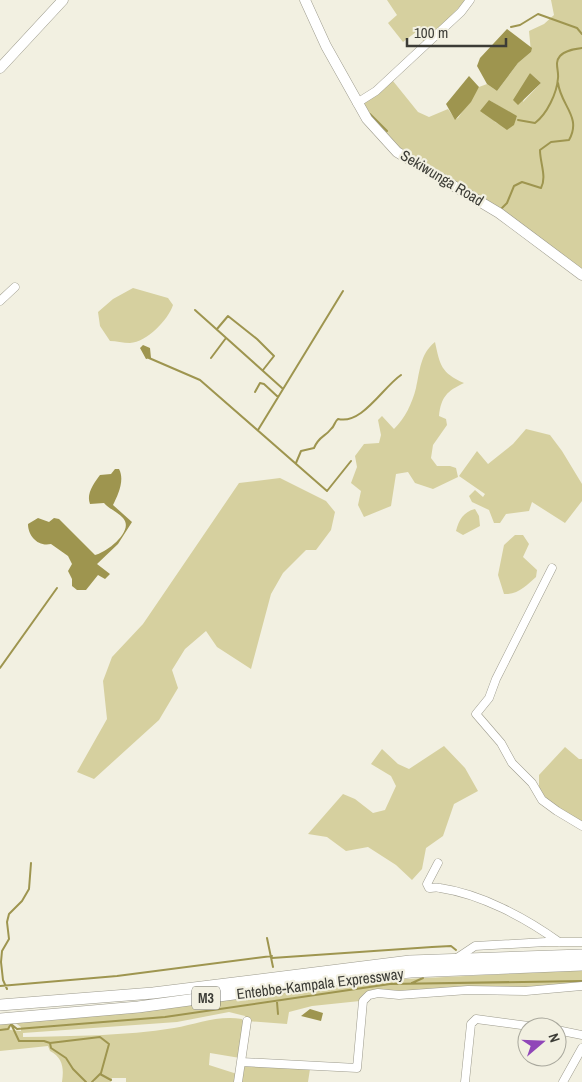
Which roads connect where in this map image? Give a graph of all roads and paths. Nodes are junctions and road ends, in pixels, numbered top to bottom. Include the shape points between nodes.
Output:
1 (64, 0) edge
2 (305, 0) edge
3 (470, 0) edge
4 (0, 68) edge
5 (357, 103) junction
6 (582, 275) edge
7 (15, 286) dead end
8 (0, 301) edge
9 (552, 568) dead end
10 (582, 826) edge
11 (438, 863) dead end
12 (559, 942) junction
13 (582, 942) edge
14 (582, 955) edge
15 (457, 958) junction
16 (582, 965) edge
17 (582, 986) edge
18 (0, 1005) edge
19 (0, 1019) edge
20 (247, 1022) dead end
21 (517, 1024) edge
22 (567, 1032) edge
23 (582, 1035) edge
24 (582, 1048) edge
25 (242, 1062) junction
26 (238, 1082) edge
27 (464, 1082) edge
28 (563, 1082) edge

1 - 4 main road
2 - 5 main road, Sekiwunga Road
3 - 5 street via 376,91
5 - 6 main road, Sekiwunga Road via 366,119 397,152 499,213
7 - 8 street
9 - 10 street via 489,698 476,714 542,800
11 - 12 street via 427,884 429,888 438,887 479,898 522,917
12 - 13 street
12 - 15 street via 475,946
14 - 15 highway, Entebbe-Kampala Expressway / M3
15 - 18 highway, Entebbe-Kampala Expressway / M3 via 387,962 146,994
16 - 19 highway, Entebbe-Kampala Expressway / M3 via 402,973 145,1006
17 - 25 street via 526,991 372,994 363,998 357,1068
20 - 25 street
21 - 27 street via 476,1019 471,1024
22 - 23 street
24 - 28 street
25 - 26 street

